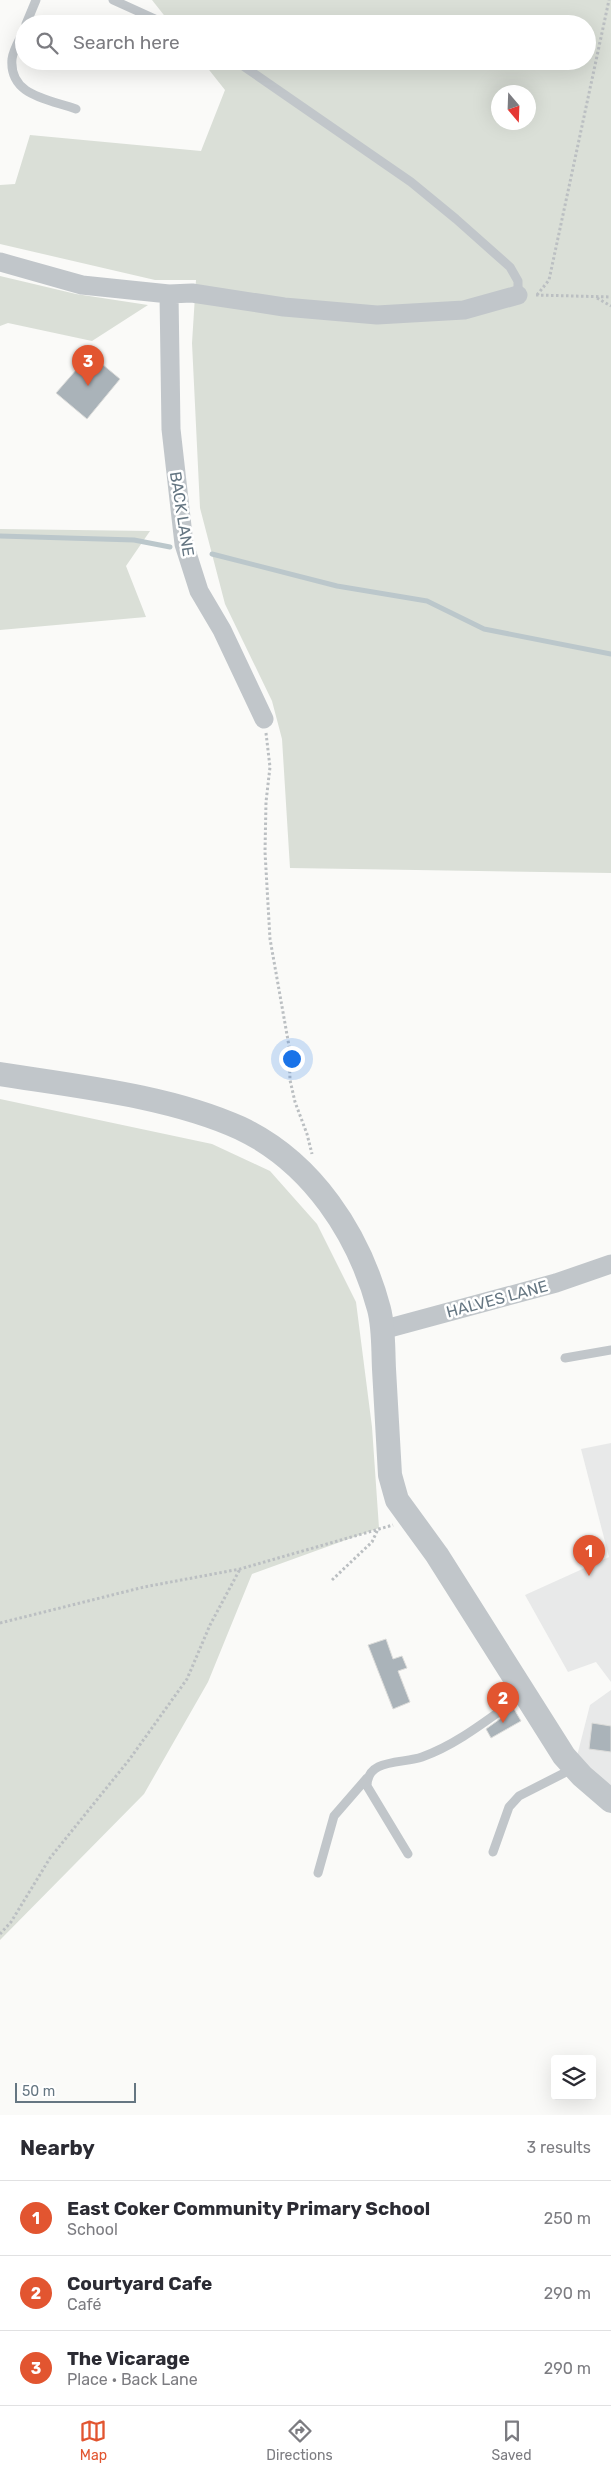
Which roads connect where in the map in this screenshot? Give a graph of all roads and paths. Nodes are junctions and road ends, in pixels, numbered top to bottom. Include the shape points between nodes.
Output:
1 (36, 0) edge
2 (113, 0) edge
3 (609, 0) edge
4 (30, 15) edge
5 (146, 15) edge
6 (15, 51) edge
7 (596, 61) edge
8 (249, 70) edge
9 (594, 70) edge
10 (76, 109) dead end
11 (0, 262) edge
12 (169, 294) junction
13 (528, 295) junction
14 (597, 298) junction
15 (611, 298) edge
16 (611, 306) edge
17 (264, 719) joint
18 (0, 1074) edge
19 (314, 1184) junction
20 (611, 1264) edge
21 (382, 1330) junction
22 (611, 1350) edge
23 (565, 1358) dead end
24 (411, 1521) junction
25 (378, 1528) junction
26 (240, 1569) junction
27 (332, 1580) dead end
28 (0, 1623) edge
29 (525, 1694) junction
30 (574, 1768) junction
31 (367, 1778) junction
32 (611, 1801) edge
33 (493, 1852) dead end
34 (408, 1854) dead end
35 (318, 1873) dead end
36 (0, 1934) edge

1 - 4 lane
2 - 5 lane
3 - 7 path
6 - 10 lane via 12,58 14,78 22,90
8 - 13 lane via 411,182 510,267
9 - 13 path via 549,280
11 - 12 street via 82,285
12 - 13 street via 192,293 284,307 377,314 464,310
12 - 17 street, BACK LANE via 171,429 184,544 199,591 222,630
13 - 14 path
14 - 15 path
14 - 16 path
17 - 19 path via 270,767 265,852 270,939 288,1046 290,1080 314,1164
18 - 19 street via 166,1104 240,1128 292,1162
19 - 21 street via 337,1214 354,1245 379,1310
20 - 21 street, HALVES LANE via 556,1283
21 - 24 street via 390,1475 397,1500
22 - 23 lane
24 - 25 path
24 - 29 street via 437,1555
25 - 26 path
25 - 27 path via 372,1542
26 - 28 path via 144,1587
26 - 36 path via 210,1625 187,1679 129,1760 50,1858 11,1922
29 - 30 street
29 - 31 lane via 439,1751 414,1760 379,1765
30 - 32 street
30 - 33 lane via 519,1796 509,1807
31 - 34 lane via 367,1786
31 - 35 lane via 334,1816

